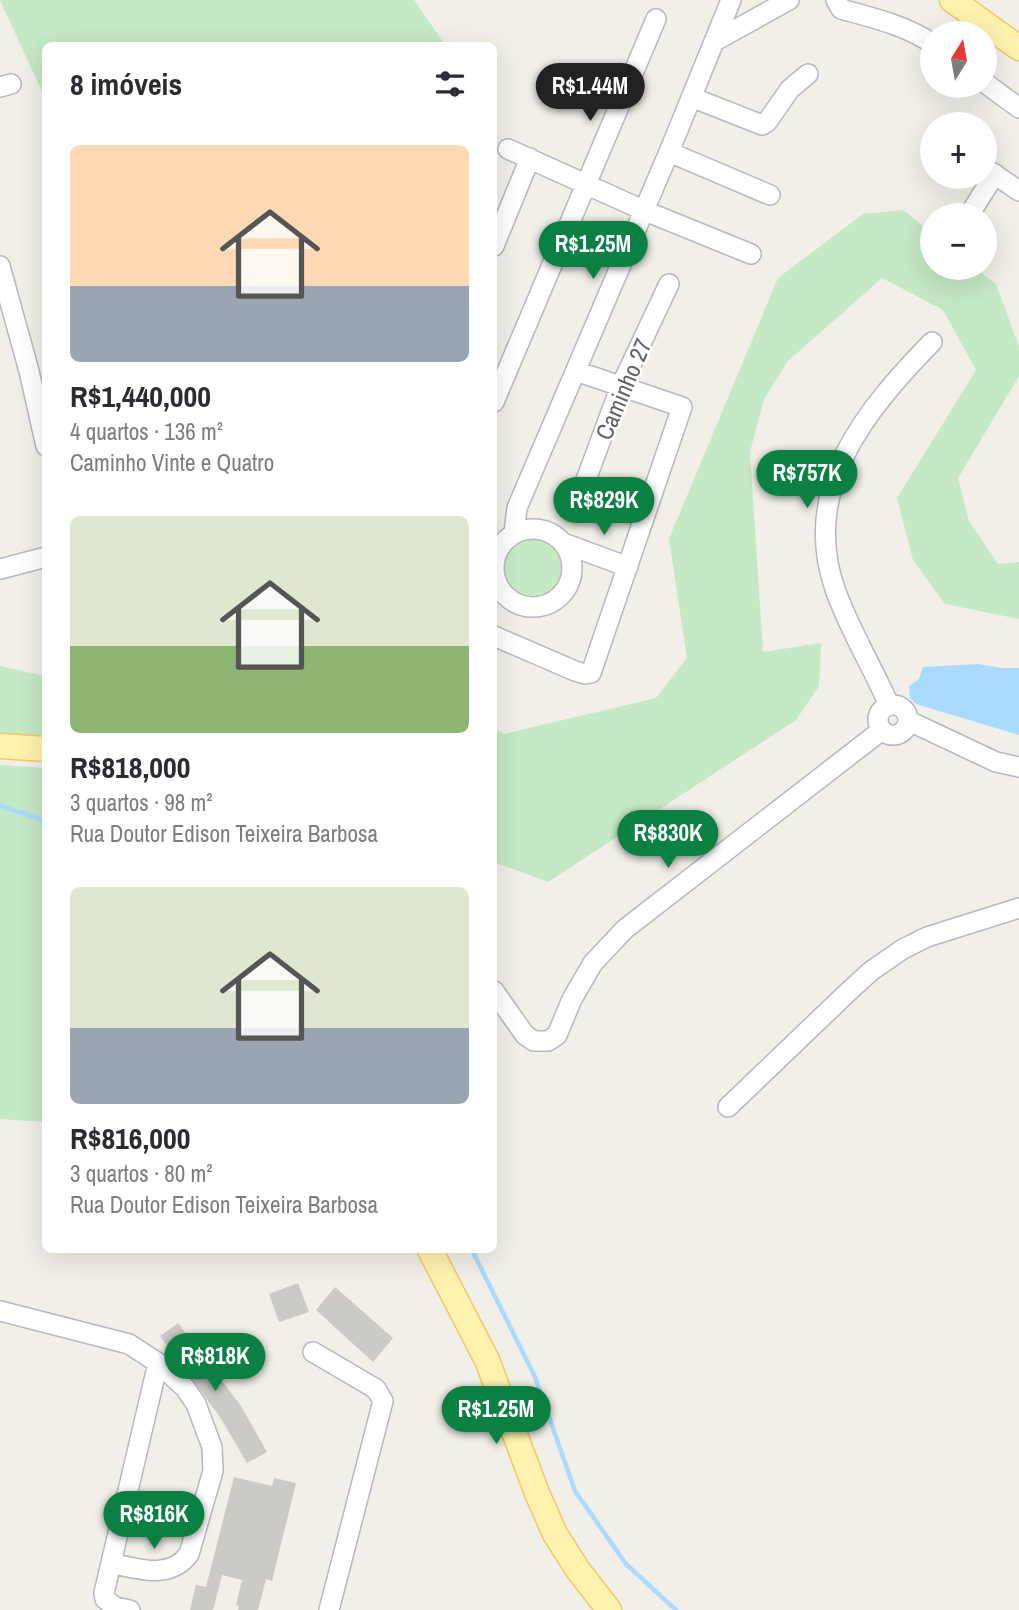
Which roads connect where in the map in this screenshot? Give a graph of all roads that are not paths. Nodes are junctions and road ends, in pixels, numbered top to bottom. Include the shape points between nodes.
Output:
1 (731, 0) edge
2 (789, 0) edge
3 (836, 0) edge
4 (952, 0) edge
5 (656, 19) dead end
6 (920, 34) edge
7 (715, 41) junction
8 (1019, 48) edge
9 (808, 74) dead end
10 (998, 93) edge
11 (691, 97) junction
12 (1019, 108) edge
13 (508, 149) dead end
14 (670, 152) junction
15 (530, 158) junction
16 (997, 176) edge
17 (587, 183) junction
18 (1019, 191) edge
19 (770, 195) dead end
20 (645, 211) junction
21 (497, 239) edge
22 (751, 254) dead end
23 (1, 269) edge
24 (669, 284) dead end
25 (932, 342) dead end
26 (576, 370) junction
27 (620, 387) junction
28 (497, 395) edge
29 (42, 428) edge
30 (580, 496) dead end
31 (514, 533) junction
32 (566, 544) junction
33 (497, 552) edge
34 (42, 558) edge
35 (628, 567) junction
36 (0, 569) edge
37 (498, 594) edge
38 (497, 637) edge
39 (889, 705) junction
40 (909, 720) junction
41 (882, 730) junction
42 (0, 746) edge
43 (42, 749) edge
44 (1019, 767) edge
45 (1019, 908) edge
46 (497, 995) edge
47 (728, 1107) dead end
48 (432, 1253) edge
49 (0, 1311) edge
50 (313, 1352) dead end
51 (158, 1363) junction
52 (111, 1563) junction
53 (130, 1610) edge
54 (329, 1610) edge
55 (609, 1610) edge

1 - 7 street
2 - 7 street
3 - 6 street via 841,9
4 - 8 main road
5 - 17 street
7 - 11 street
9 - 11 street via 779,102 767,122 759,124
10 - 12 street
11 - 14 street
13 - 15 street
14 - 19 street
14 - 20 street
15 - 17 street
15 - 21 street
16 - 18 street
17 - 20 street
17 - 28 street
20 - 22 street
20 - 26 street
23 - 29 street
24 - 27 street, Caminho 27
25 - 39 street via 855,433 828,498 826,548 834,586
26 - 27 street
26 - 31 street via 517,508
27 - 30 street, Caminho 27
27 - 35 street via 682,407
31 - 32 street via 536,528
31 - 33 street
32 - 35 street
32 - 37 street via 572,576 554,601 523,605
34 - 36 street
35 - 38 street via 597,660 588,674
39 - 40 street via 903,707
39 - 41 street via 878,715
40 - 41 street via 905,730 896,735
40 - 44 street via 996,762
41 - 46 street via 625,929 582,979 557,1035 548,1041 534,1041
42 - 43 main road
45 - 47 street via 903,949 855,986
48 - 55 main road via 487,1360 555,1534
49 - 51 street via 129,1344
50 - 54 street via 376,1389 383,1401
51 - 52 street
51 - 52 street via 197,1404 212,1447 213,1471 182,1564 158,1571
52 - 53 street via 105,1600

